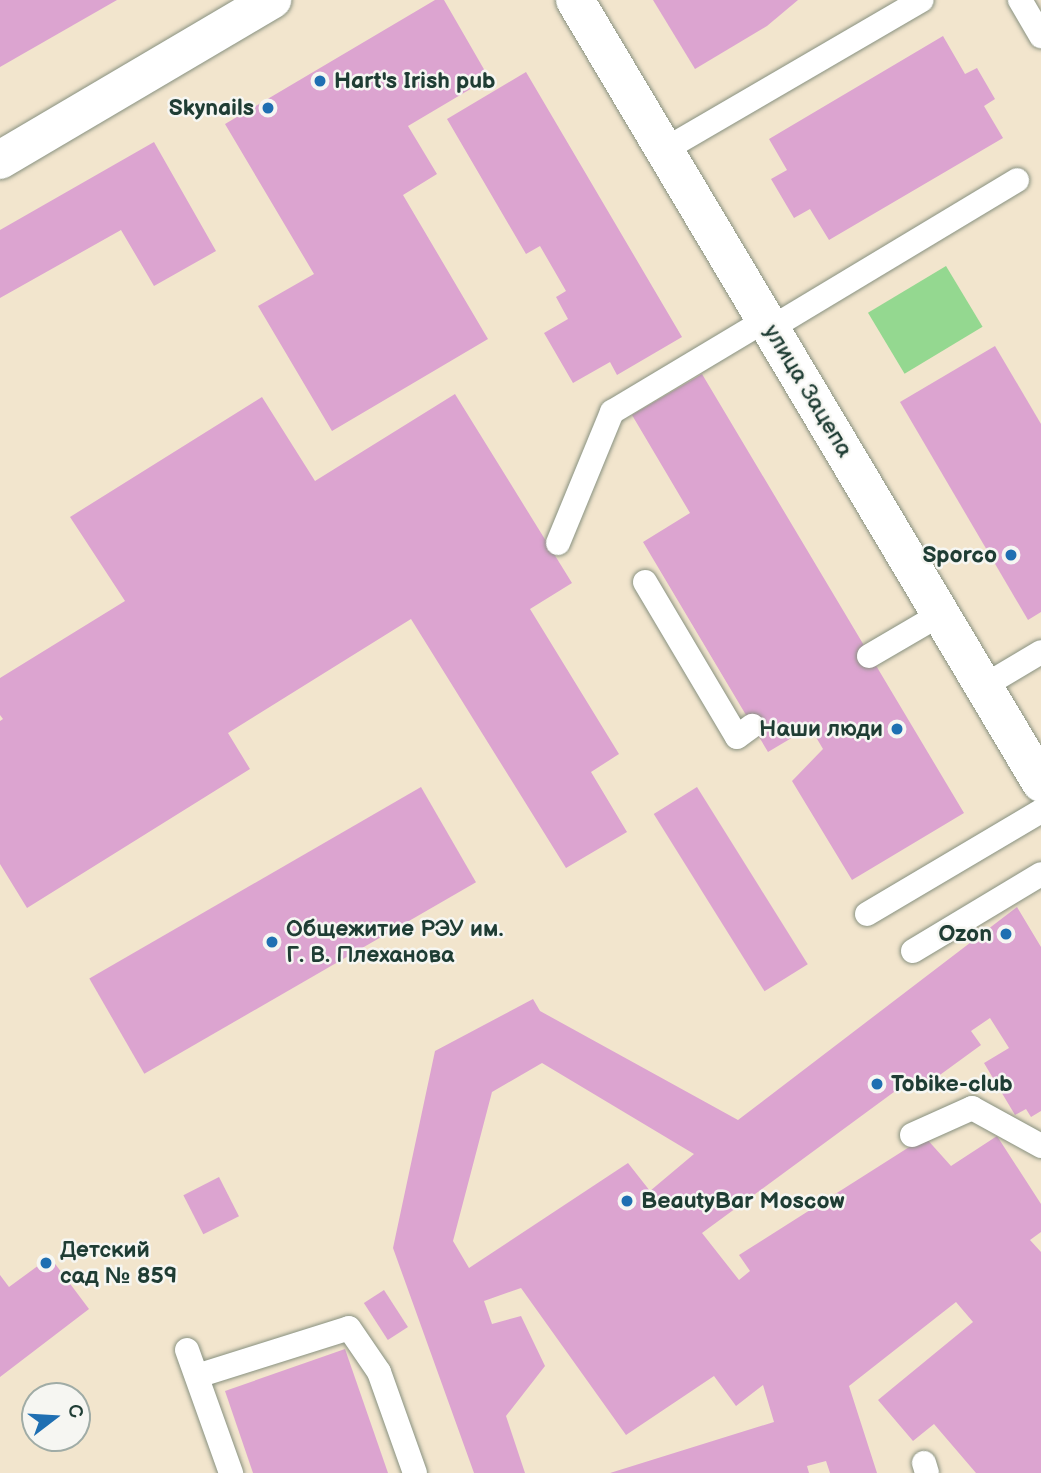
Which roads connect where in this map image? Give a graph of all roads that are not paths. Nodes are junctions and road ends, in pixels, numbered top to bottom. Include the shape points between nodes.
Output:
1 (272, 0) edge
2 (575, 0) edge
3 (922, 0) edge
4 (1020, 0) edge
5 (1041, 36) edge
6 (664, 150) junction
7 (0, 160) edge
8 (1017, 180) dead end
9 (768, 324) junction
10 (558, 543) dead end
11 (645, 582) dead end
12 (941, 614) junction
13 (1041, 652) edge
14 (869, 656) dead end
15 (984, 686) junction
16 (752, 726) dead end
17 (1041, 783) edge
18 (1041, 811) edge
19 (1041, 874) edge
20 (867, 914) dead end
21 (913, 951) dead end
22 (912, 1135) dead end
23 (1041, 1146) edge
24 (187, 1350) dead end
25 (197, 1376) junction
26 (231, 1473) edge
27 (415, 1473) edge

1 - 7 street
2 - 6 street, улица Зацепа
3 - 6 lane
4 - 5 lane
6 - 9 street, улица Зацепа
8 - 9 lane
9 - 10 lane via 612,412
9 - 12 street, улица Зацепа
11 - 16 lane via 737,737
12 - 14 lane
12 - 15 street, улица Зацепа
13 - 15 lane
15 - 17 street, улица Зацепа
18 - 20 lane
19 - 21 lane
22 - 23 lane via 972,1108
24 - 25 lane
25 - 26 lane
25 - 27 lane via 349,1328 379,1372

